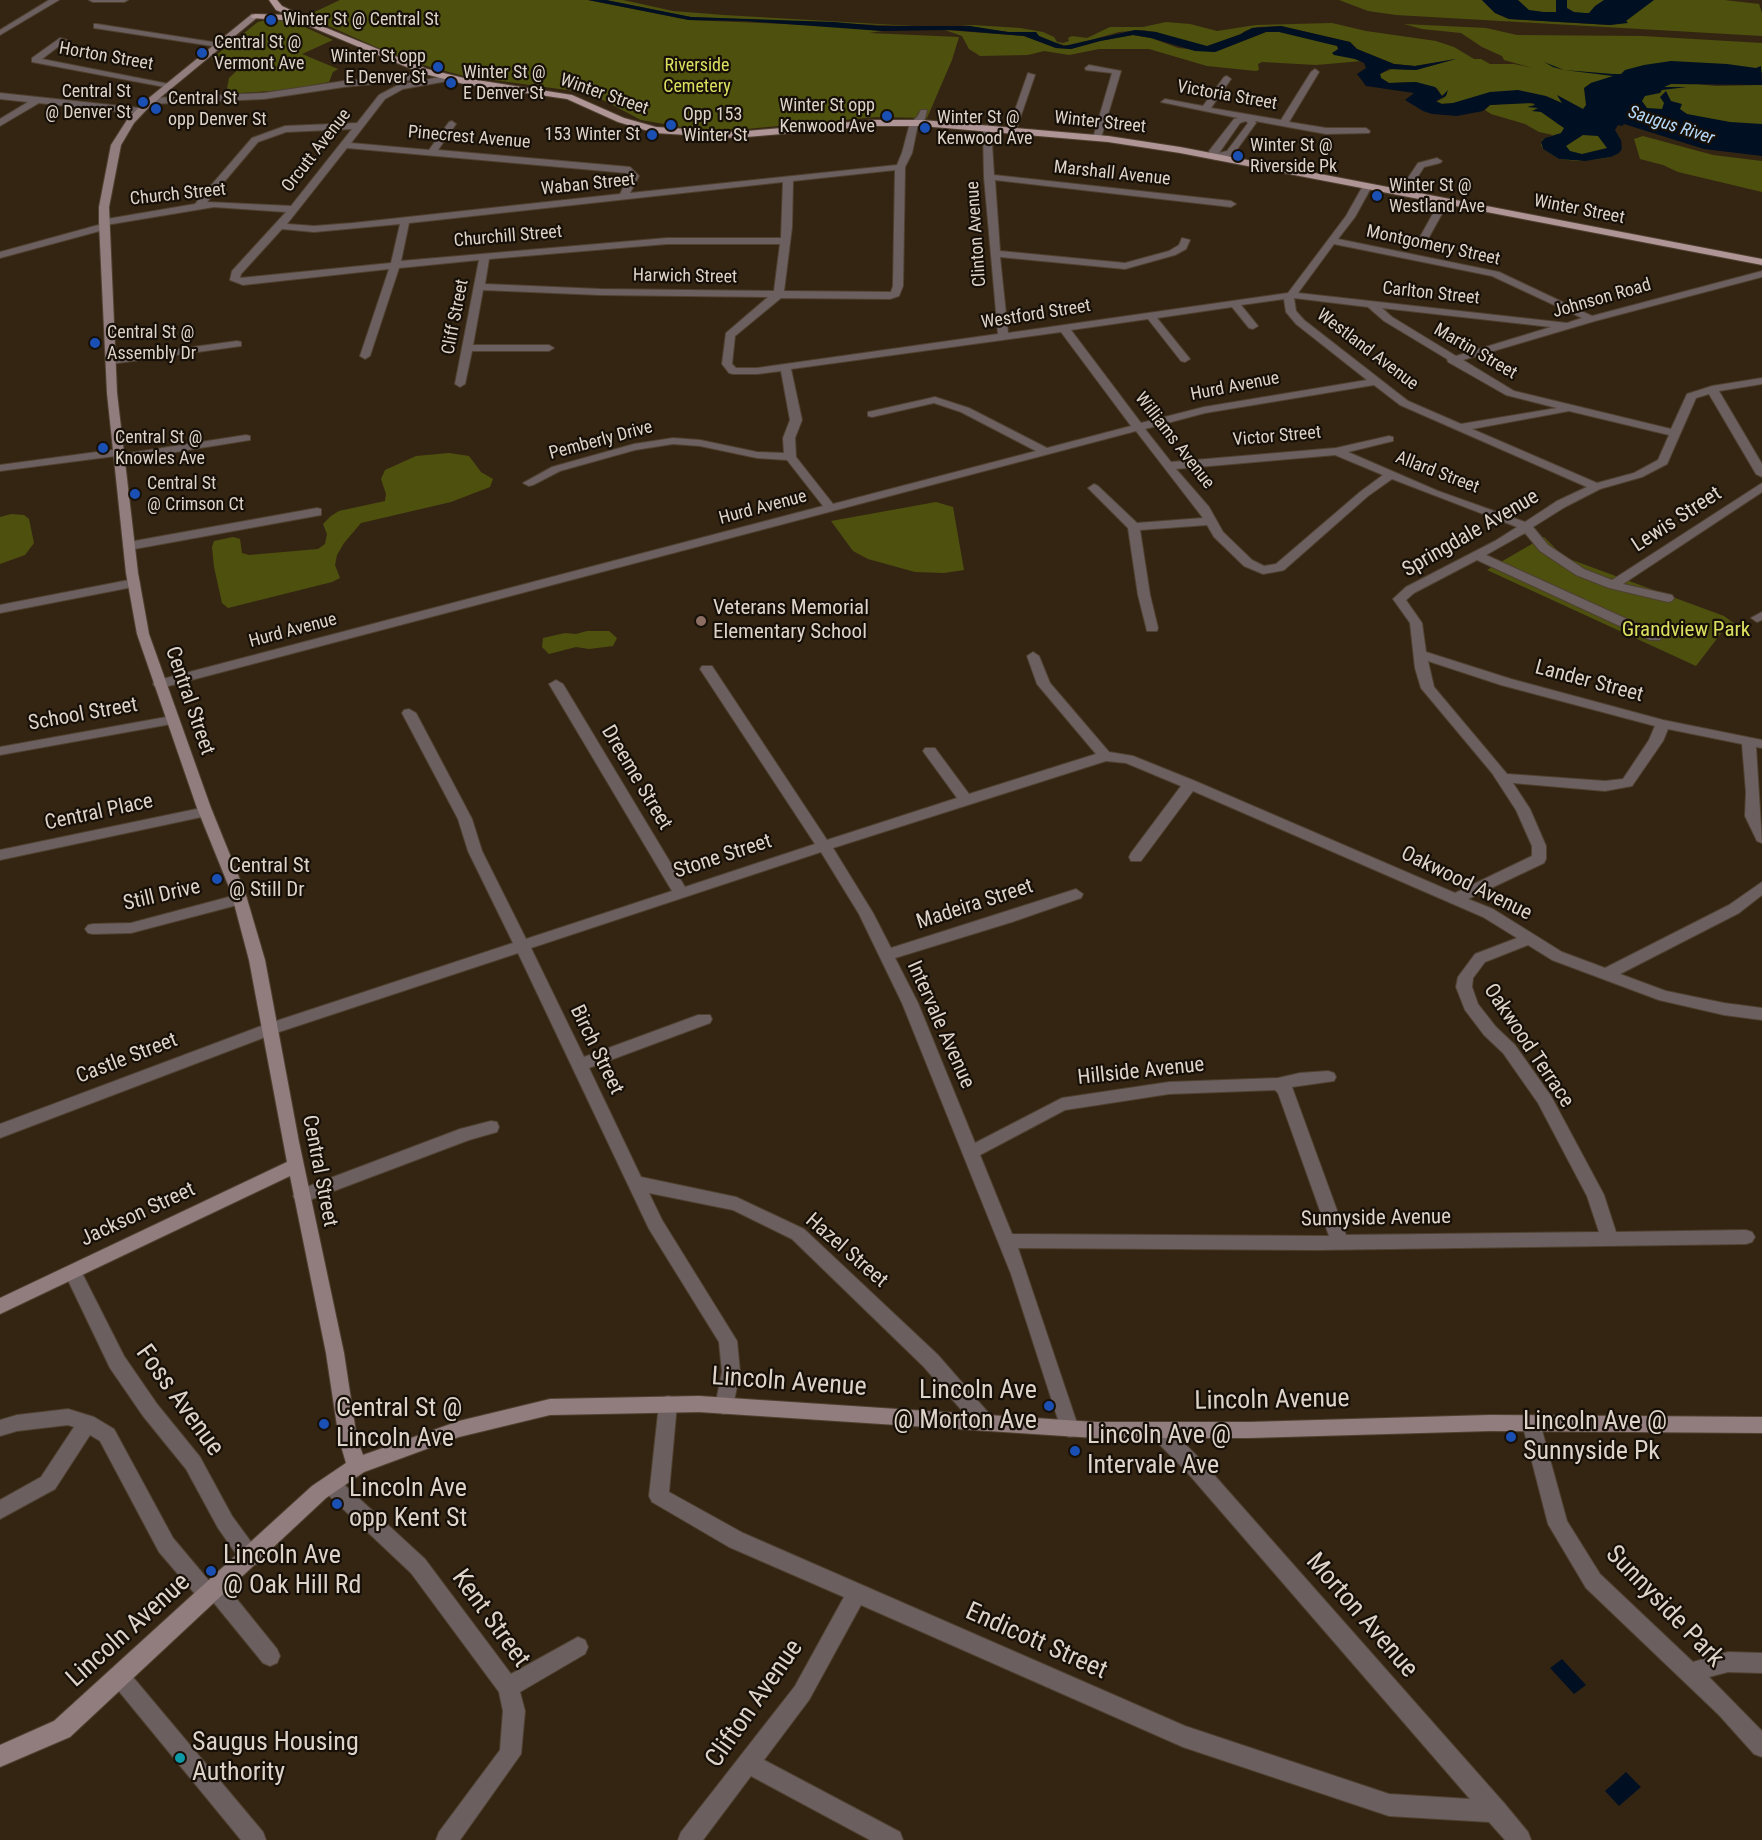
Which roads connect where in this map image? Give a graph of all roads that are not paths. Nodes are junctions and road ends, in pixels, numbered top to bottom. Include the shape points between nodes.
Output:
1 (56, 0) edge
2 (93, 0) edge
3 (124, 0) edge
4 (271, 0) edge
5 (255, 16) junction
6 (299, 19) junction
7 (97, 26) dead end
8 (0, 33) edge
9 (63, 40) dead end
10 (219, 45) junction
11 (1089, 68) dead end
12 (1315, 72) dead end
13 (1031, 75) dead end
14 (450, 78) junction
15 (1227, 79) dead end
16 (170, 85) junction
17 (0, 96) edge
18 (38, 100) junction
19 (150, 101) junction
20 (1165, 102) dead end
21 (1205, 109) junction
22 (140, 111) junction
23 (924, 112) dead end
24 (1249, 117) junction
25 (0, 123) edge
26 (914, 123) junction
27 (1284, 123) junction
28 (452, 124) dead end
29 (357, 126) junction
30 (987, 128) junction
31 (1012, 130) junction
32 (1366, 131) dead end
33 (1097, 138) junction
34 (345, 145) junction
35 (492, 146) dead end
36 (432, 152) junction
37 (485, 156) junction
38 (1215, 157) junction
39 (1437, 161) dead end
40 (900, 167) junction
41 (989, 177) junction
42 (788, 180) junction
43 (1367, 186) junction
44 (1403, 193) junction
45 (623, 197) junction
46 (1444, 201) junction
47 (1231, 204) dead end
48 (198, 207) junction
49 (292, 209) junction
50 (405, 221) junction
51 (104, 224) junction
52 (280, 226) junction
53 (1425, 237) dead end
54 (1185, 240) dead end
55 (785, 241) junction
56 (1332, 241) junction
57 (994, 254) junction
58 (0, 255) edge
59 (484, 256) junction
60 (1762, 262) edge
61 (394, 265) junction
62 (1762, 274) edge
63 (236, 281) joint
64 (479, 287) junction
65 (779, 294) junction
66 (1292, 295) junction
67 (1233, 302) junction
68 (1372, 305) junction
69 (1149, 314) junction
70 (1591, 319) junction
71 (1253, 326) dead end
72 (1567, 326) junction
73 (1063, 327) junction
74 (1003, 337) junction
75 (237, 344) dead end
76 (468, 348) junction
77 (549, 348) dead end
78 (365, 356) dead end
79 (1185, 359) dead end
80 (1452, 360) junction
81 (111, 361) junction
82 (785, 367) junction
83 (1378, 381) junction
84 (1762, 381) edge
85 (460, 384) dead end
86 (1712, 389) junction
87 (1573, 408) junction
88 (872, 414) dead end
89 (1138, 427) junction
90 (1461, 427) junction
91 (1675, 433) junction
92 (246, 438) dead end
93 (1389, 439) dead end
94 (1045, 451) junction
95 (1335, 451) junction
96 (119, 455) junction
97 (790, 457) junction
98 (1758, 458) edge
99 (1168, 466) junction
100 (0, 468) edge
101 (1762, 474) edge
102 (1391, 475) junction
103 (529, 483) dead end
104 (1762, 487) edge
105 (1094, 488) dead end
106 (1596, 488) junction
107 (830, 508) junction
108 (317, 512) dead end
109 (1211, 521) junction
110 (1526, 526) junction
111 (1134, 527) junction
112 (129, 546) junction
113 (1478, 556) junction
114 (134, 583) junction
115 (1613, 585) junction
116 (1668, 598) dead end
117 (0, 609) edge
118 (1152, 628) dead end
119 (1655, 637) dead end
120 (1421, 655) junction
121 (1033, 656) dead end
122 (707, 669) dead end
123 (160, 684) junction
124 (556, 684) dead end
125 (410, 713) dead end
126 (172, 720) junction
127 (1663, 724) junction
128 (1756, 743) edge
129 (0, 751) edge
130 (930, 751) dead end
131 (1105, 756) junction
132 (1503, 778) junction
133 (1190, 784) junction
134 (968, 801) junction
135 (206, 812) junction
136 (1762, 837) edge
137 (824, 846) junction
138 (0, 855) edge
139 (1136, 857) dead end
140 (1762, 887) edge
141 (681, 893) junction
142 (1076, 894) dead end
143 (1455, 898) junction
144 (240, 899) junction
145 (93, 929) dead end
146 (1529, 939) junction
147 (522, 945) junction
148 (886, 955) junction
149 (1605, 975) junction
150 (1762, 1014) edge
151 (704, 1019) dead end
152 (270, 1029) junction
153 (580, 1065) junction
154 (1328, 1077) dead end
155 (1278, 1084) junction
156 (491, 1127) dead end
157 (0, 1131) edge
158 (972, 1152) junction
159 (296, 1165) junction
160 (636, 1183) junction
161 (302, 1196) junction
162 (1746, 1237) dead end
163 (1610, 1238) junction
164 (1007, 1241) junction
165 (1340, 1242) junction
166 (73, 1272) junction
167 (0, 1306) edge
168 (668, 1404) junction
169 (724, 1406) junction
170 (87, 1423) junction
171 (985, 1423) junction
172 (1531, 1423) junction
173 (1762, 1425) edge
174 (0, 1428) edge
175 (1070, 1429) junction
176 (1158, 1430) junction
177 (357, 1466) junction
178 (331, 1485) junction
179 (0, 1510) edge
180 (250, 1557) junction
181 (212, 1592) junction
182 (857, 1593) junction
183 (578, 1647) dead end
184 (270, 1656) dead end
185 (1762, 1664) edge
186 (1689, 1673) junction
187 (120, 1677) junction
188 (508, 1687) junction
189 (1762, 1746) edge
190 (0, 1756) edge
191 (748, 1763) junction
192 (1496, 1811) junction
193 (255, 1840) edge
194 (447, 1840) edge
195 (689, 1840) edge
196 (892, 1840) edge
197 (1520, 1840) edge

1 - 8 street
2 - 3 street
4 - 5 main road, Central Street
4 - 6 main road, Winter Street
5 - 6 main road, Winter Street
5 - 10 main road, Central Street
6 - 14 main road, Winter Street via 408,65
7 - 10 street
9 - 16 street, Horton Street via 35,60
10 - 16 main road, Central Street
11 - 33 street via 1117,71
12 - 27 street
13 - 31 street
14 - 19 street via 381,80 254,97
14 - 26 main road, Winter Street via 569,98 631,124 677,133 749,135
14 - 29 street, Orcutt Avenue via 391,90
15 - 21 street
16 - 19 main road, Central Street
17 - 18 street
18 - 22 street
18 - 25 street
19 - 22 main road, Central Street
20 - 21 street, Victoria Street
21 - 24 street, Victoria Street
22 - 51 main road, Central Street via 116,145
23 - 26 street
24 - 27 street, Victoria Street
24 - 38 street via 1252,123 1230,153
26 - 30 main road, Winter Street
26 - 40 street via 908,153
27 - 32 street, Victoria Street via 1326,131
28 - 36 street
29 - 34 street, Orcutt Avenue
29 - 48 street via 285,129 255,140
30 - 31 main road, Winter Street
30 - 41 street, Clinton Avenue
31 - 33 main road, Winter Street
33 - 38 main road, Winter Street
34 - 36 street, Pinecrest Avenue
34 - 49 street, Orcutt Avenue
35 - 37 street
36 - 37 street, Pinecrest Avenue
37 - 45 street, Pinecrest Avenue via 630,170 634,176
38 - 43 main road, Winter Street
39 - 44 street via 1421,165
40 - 42 street, Waban Street
40 - 65 street, Harwich Street via 898,286 890,296
41 - 47 street, Marshall Avenue
41 - 57 street, Clinton Avenue
42 - 45 street, Waban Street
42 - 55 street
43 - 44 main road, Winter Street
43 - 56 street
44 - 46 main road, Winter Street
45 - 50 street, Waban Street
46 - 53 street
46 - 60 main road, Winter Street
48 - 49 street, Church Street via 225,204
48 - 51 street, Church Street
49 - 52 street, Orcutt Avenue
50 - 52 street, Waban Street via 314,229
50 - 61 street
51 - 58 street, Church Street
51 - 81 main road, Central Street
52 - 63 street, Orcutt Avenue via 236,273
54 - 57 street via 1183,247 1172,254 1125,266
55 - 59 street, Churchill Street via 642,242
55 - 65 street
56 - 66 street
56 - 70 street, Montgomery Street via 1495,274
57 - 74 street, Clinton Avenue
59 - 61 street, Churchill Street
59 - 64 street, Cliff Street
61 - 63 street, Churchill Street
61 - 78 street
62 - 70 street, Johnson Road
64 - 65 street, Harwich Street
64 - 76 street, Cliff Street
65 - 82 street, Westford Street via 730,335 727,364 733,371
66 - 67 street, Westford Street
66 - 68 street, Carlton Street
66 - 83 street, Westland Avenue via 1289,308 1295,316
67 - 69 street, Westford Street
67 - 71 street
68 - 72 street, Carlton Street
68 - 80 street, Martin Street
69 - 73 street, Westford Street
69 - 79 street
70 - 72 street, Johnson Road
72 - 80 street, Johnson Road
73 - 74 street, Westford Street
73 - 89 street, Williams Avenue
74 - 82 street, Westford Street
75 - 81 street
76 - 77 street
76 - 85 street, Cliff Street
80 - 87 street, Martin Street via 1510,393
81 - 96 main road, Central Street
82 - 97 street via 796,420 789,438
83 - 89 street, Hurd Avenue via 1204,410
83 - 90 street, Westland Avenue via 1404,403
84 - 86 street, Springdale Avenue
86 - 91 street, Springdale Avenue via 1690,396
86 - 98 street
87 - 90 street
87 - 91 street, Martin Street
88 - 94 street via 935,400 965,410
89 - 94 street, Hurd Avenue
89 - 99 street, Williams Avenue
90 - 106 street, Westland Avenue
91 - 106 street, Springdale Avenue via 1663,462 1638,475
92 - 96 street
93 - 95 street, Victor Street
94 - 107 street, Hurd Avenue
95 - 99 street, Victor Street
95 - 102 street, Allard Street
96 - 100 street
96 - 112 main road, Central Street
97 - 103 street, Pemberly Drive via 673,441 634,447 556,469
97 - 107 street
98 - 101 street
99 - 109 street, Williams Avenue
102 - 109 street, Williams Avenue via 1280,567 1263,570 1248,563 1218,534
102 - 110 street, Allard Street
104 - 115 street, Lewis Street
105 - 111 street
106 - 110 street, Springdale Avenue
107 - 123 street, Hurd Avenue
108 - 112 street
109 - 111 street
110 - 113 street, Springdale Avenue
110 - 115 street via 1544,548 1580,572
111 - 118 street
112 - 114 main road, Central Street
113 - 119 street
113 - 120 street, Springdale Avenue via 1410,590 1399,600 1416,623
114 - 117 street
114 - 123 main road, Central Street via 143,634
115 - 116 street
120 - 127 street, Lander Street
120 - 132 street, Springdale Avenue via 1428,688
121 - 131 street via 1044,684
122 - 137 street, Intervale Avenue
123 - 126 main road, Central Street
124 - 141 street, Dreeme Street
125 - 147 street, Birch Street via 465,819 475,851
126 - 129 street, School Street
126 - 135 main road, Central Street
127 - 128 street, Lander Street
127 - 132 street via 1627,783 1605,786
128 - 136 street via 1752,816
130 - 134 street
131 - 133 street, Stone Street via 1128,759
131 - 134 street, Stone Street
132 - 143 street, Springdale Avenue via 1523,809 1539,846 1539,859
133 - 139 street
133 - 143 street, Oakwood Avenue
134 - 137 street, Stone Street
135 - 138 street, Central Place
135 - 144 main road, Central Street
137 - 141 street, Stone Street
137 - 148 street, Intervale Avenue via 866,913
140 - 149 street via 1734,909
141 - 147 street, Stone Street
142 - 148 street, Madeira Street
143 - 146 street, Oakwood Avenue
144 - 145 street, Still Drive via 130,928
144 - 152 main road, Central Street
146 - 149 street, Oakwood Avenue via 1557,956
146 - 163 street, Oakwood Terrace via 1480,958 1466,977 1464,987 1471,1006 1509,1049 1545,1100 1595,1195
147 - 152 street, Stone Street
147 - 153 street, Birch Street
148 - 158 street, Intervale Avenue
149 - 150 street, Oakwood Avenue via 1665,996
151 - 153 street
152 - 157 street, Castle Street
152 - 159 main road, Central Street
153 - 160 street, Birch Street
154 - 155 street, Hillside Avenue
155 - 158 street, Hillside Avenue via 1169,1088 1062,1104
155 - 165 street via 1285,1089
156 - 161 street
158 - 164 street, Intervale Avenue
159 - 161 main road, Central Street
159 - 166 main road, Jackson Street
160 - 169 street, Birch Street via 656,1224 728,1341 731,1372
160 - 171 street, Hazel Street via 736,1204 798,1234 931,1361
161 - 177 main road, Central Street via 348,1440
162 - 163 street, Sunnyside Avenue
163 - 165 street, Sunnyside Avenue
164 - 165 street, Sunnyside Avenue
164 - 175 street, Intervale Avenue
166 - 167 main road, Jackson Street
166 - 180 street, Foss Avenue via 117,1362 193,1463 225,1522
168 - 169 main road, Lincoln Avenue
168 - 177 main road, Lincoln Avenue via 550,1407 459,1429
168 - 182 street, Endicott Street via 659,1496 736,1540
169 - 171 main road, Lincoln Avenue
170 - 174 street via 68,1417
170 - 179 street via 48,1483
170 - 181 street via 107,1435 166,1545
171 - 175 main road, Lincoln Avenue
172 - 173 main road, Lincoln Avenue
172 - 176 main road, Lincoln Avenue
172 - 186 street, Sunnyside Park via 1558,1524 1593,1581
175 - 176 main road, Lincoln Avenue
176 - 192 street, Morton Avenue
177 - 178 main road, Lincoln Avenue
178 - 180 main road, Lincoln Avenue
178 - 188 street, Kent Street via 418,1566
180 - 181 main road, Lincoln Avenue
181 - 184 street
181 - 187 main road, Lincoln Avenue
182 - 191 street, Clifton Avenue via 802,1693
182 - 192 street, Endicott Street via 1183,1736 1389,1805
183 - 188 street
185 - 186 street via 1728,1662
186 - 189 street, Sunnyside Park
187 - 190 main road, Lincoln Avenue via 62,1729
187 - 193 street
188 - 194 street, Kent Street via 514,1711 510,1754
191 - 195 street, Clifton Avenue
191 - 196 street
192 - 197 street, Morton Avenue

